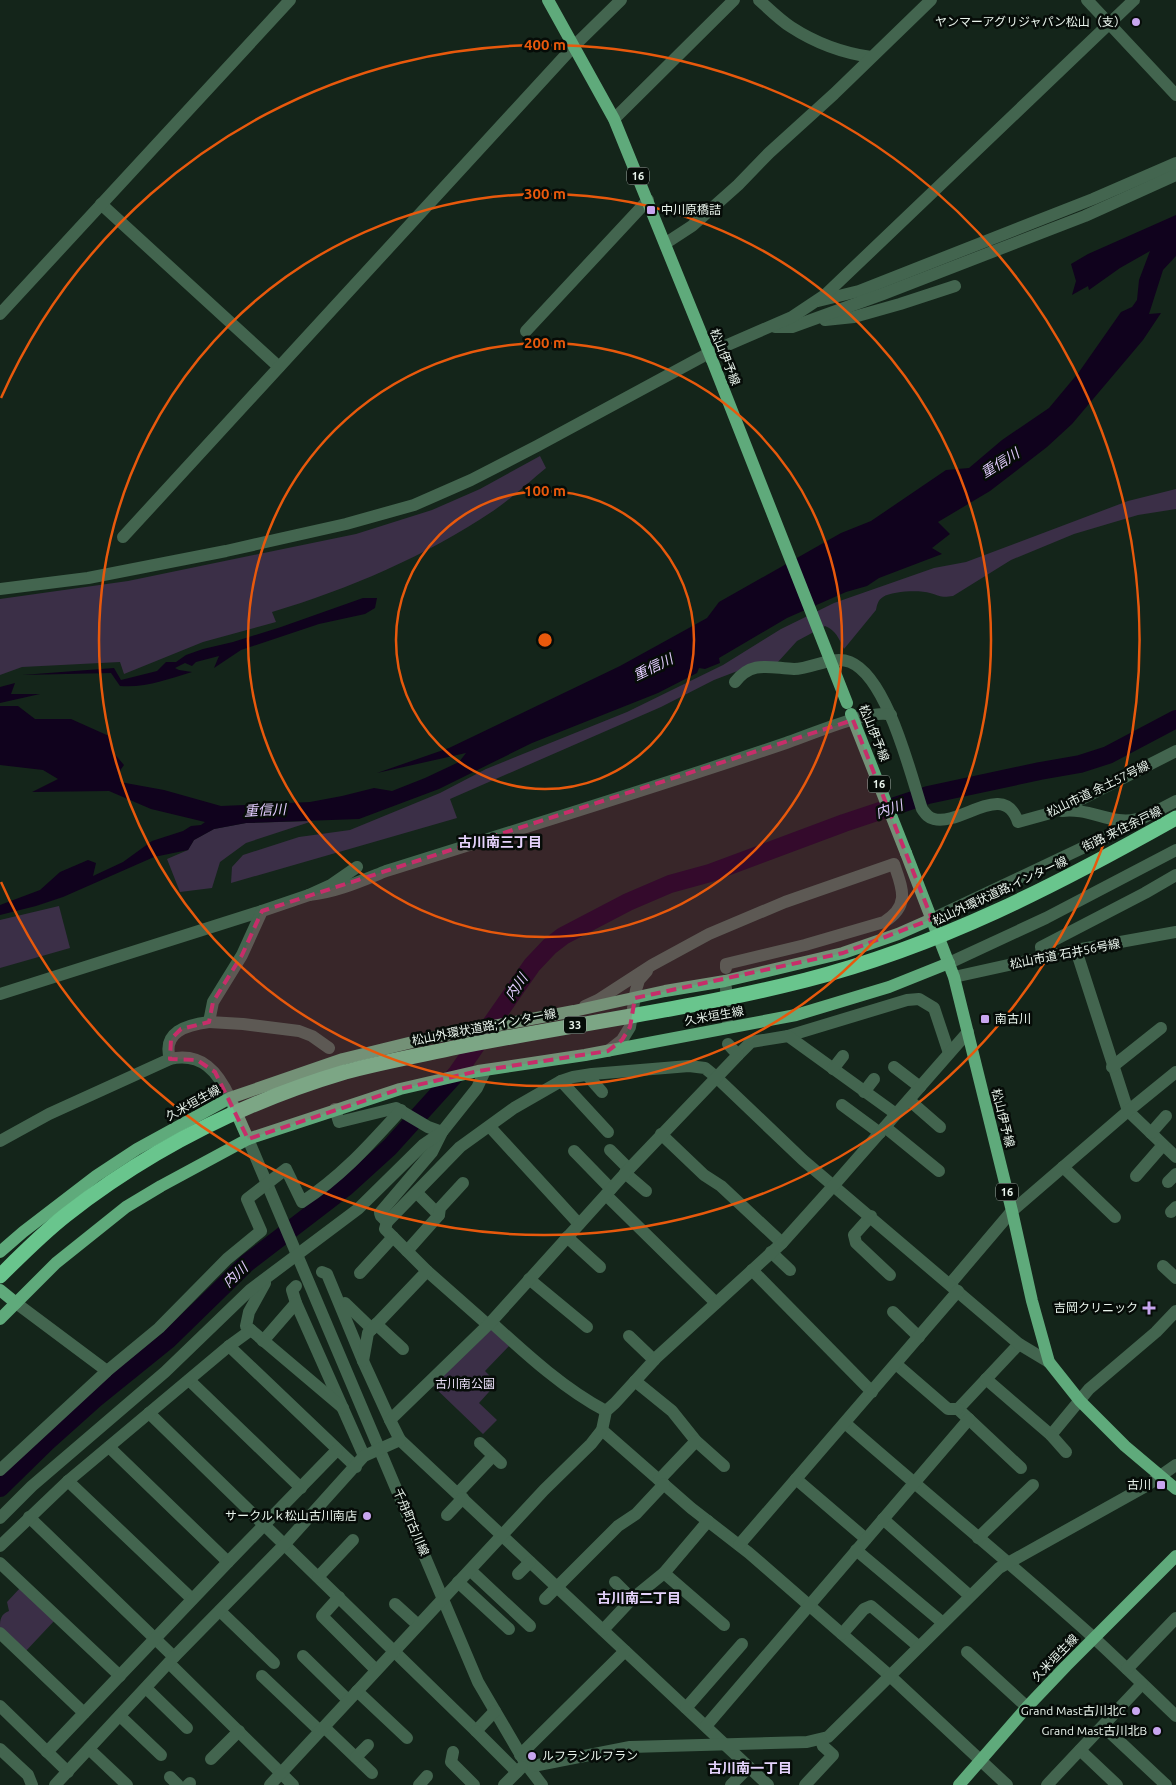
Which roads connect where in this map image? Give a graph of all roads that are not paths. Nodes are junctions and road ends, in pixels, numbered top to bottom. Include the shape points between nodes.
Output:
1 (290, 0) edge
2 (548, 0) edge
3 (622, 0) edge
4 (734, 0) edge
5 (759, 0) edge
6 (931, 0) edge
7 (1087, 0) edge
8 (1134, 0) edge
9 (1110, 24) junction
10 (574, 46) junction
11 (871, 57) junction
12 (1176, 95) edge
13 (614, 119) junction
14 (1176, 163) edge
15 (1176, 175) edge
16 (648, 200) junction
17 (102, 204) junction
18 (666, 243) junction
19 (955, 286) dead end
20 (816, 302) junction
21 (0, 314) edge
22 (818, 318) junction
23 (770, 327) junction
24 (526, 331) dead end
25 (710, 356) junction
26 (278, 367) junction
27 (123, 537) dead end
28 (0, 588) edge
29 (735, 682) dead end
30 (891, 715) junction
31 (1176, 751) edge
32 (1176, 801) edge
33 (1047, 814) junction
34 (1154, 814) junction
35 (1176, 818) edge
36 (1176, 850) edge
37 (357, 867) dead end
38 (1176, 875) edge
39 (310, 895) junction
40 (262, 911) junction
41 (932, 919) junction
42 (1176, 932) edge
43 (1076, 950) junction
44 (1043, 958) junction
45 (949, 963) junction
46 (652, 965) junction
47 (726, 968) dead end
48 (954, 977) junction
49 (726, 988) dead end
50 (0, 994) edge
51 (635, 998) junction
52 (574, 1011) junction
53 (727, 1019) dead end
54 (209, 1022) junction
55 (1161, 1028) dead end
56 (968, 1032) junction
57 (788, 1036) junction
58 (728, 1044) dead end
59 (329, 1048) dead end
60 (608, 1051) junction
61 (949, 1053) junction
62 (738, 1055) junction
63 (843, 1056) dead end
64 (170, 1060) junction
65 (1112, 1066) junction
66 (894, 1067) dead end
67 (833, 1069) junction
68 (482, 1071) junction
69 (1176, 1072) edge
70 (587, 1075) junction
71 (716, 1077) junction
72 (874, 1079) dead end
73 (560, 1082) junction
74 (920, 1087) junction
75 (602, 1092) dead end
76 (864, 1092) junction
77 (230, 1098) junction
78 (909, 1100) junction
79 (842, 1105) dead end
80 (335, 1109) junction
81 (402, 1111) junction
82 (1128, 1111) junction
83 (896, 1114) junction
84 (1166, 1116) dead end
85 (490, 1126) junction
86 (940, 1128) dead end
87 (882, 1130) junction
88 (442, 1132) junction
89 (608, 1132) dead end
90 (1151, 1133) junction
91 (661, 1134) junction
92 (248, 1139) junction
93 (0, 1142) edge
94 (1163, 1145) junction
95 (610, 1150) dead end
96 (574, 1151) dead end
97 (1176, 1157) edge
98 (1062, 1168) junction
99 (627, 1171) junction
100 (939, 1171) dead end
101 (1136, 1176) dead end
102 (464, 1183) dead end
103 (834, 1185) junction
104 (269, 1188) junction
105 (646, 1191) dead end
106 (608, 1192) junction
107 (417, 1193) junction
108 (1012, 1211) junction
109 (439, 1215) junction
110 (871, 1216) junction
111 (1115, 1218) dead end
112 (385, 1220) junction
113 (579, 1224) junction
114 (393, 1237) junction
115 (568, 1237) junction
116 (782, 1243) junction
117 (407, 1251) junction
118 (0, 1252) edge
119 (297, 1252) junction
120 (771, 1252) junction
121 (1163, 1266) dead end
122 (600, 1267) dead end
123 (752, 1270) junction
124 (790, 1270) dead end
125 (274, 1271) junction
126 (427, 1271) junction
127 (322, 1272) dead end
128 (360, 1273) dead end
129 (890, 1275) dead end
130 (0, 1276) edge
131 (1176, 1278) edge
132 (530, 1279) junction
133 (296, 1286) dead end
134 (954, 1288) junction
135 (0, 1290) edge
136 (16, 1303) junction
137 (296, 1303) junction
138 (345, 1303) dead end
139 (716, 1303) junction
140 (1176, 1311) edge
141 (892, 1312) dead end
142 (0, 1319) edge
143 (489, 1323) junction
144 (374, 1327) junction
145 (587, 1327) dead end
146 (251, 1330) junction
147 (629, 1336) dead end
148 (919, 1337) junction
149 (263, 1341) junction
150 (1019, 1344) junction
151 (229, 1346) junction
152 (403, 1350) dead end
153 (654, 1360) junction
154 (363, 1361) junction
155 (1048, 1362) junction
156 (896, 1364) junction
157 (107, 1371) junction
158 (986, 1379) junction
159 (189, 1380) junction
160 (635, 1381) junction
161 (872, 1392) junction
162 (1080, 1401) junction
163 (343, 1408) junction
164 (958, 1409) junction
165 (606, 1411) junction
166 (149, 1413) junction
167 (969, 1419) junction
168 (390, 1420) junction
169 (845, 1423) junction
170 (602, 1430) junction
171 (1051, 1435) junction
172 (400, 1440) junction
173 (696, 1441) junction
174 (480, 1444) dead end
175 (109, 1447) junction
176 (380, 1449) junction
177 (337, 1450) junction
178 (1066, 1452) dead end
179 (364, 1456) junction
180 (1176, 1465) edge
181 (724, 1466) dead end
182 (356, 1467) junction
183 (1021, 1468) dead end
184 (0, 1470) edge
185 (1160, 1476) junction
186 (796, 1479) junction
187 (68, 1480) junction
188 (662, 1482) junction
189 (913, 1484) junction
190 (1033, 1485) dead end
191 (301, 1488) junction
192 (1176, 1489) edge
193 (461, 1496) junction
194 (447, 1515) dead end
195 (29, 1517) junction
196 (0, 1518) edge
197 (883, 1519) junction
198 (708, 1521) junction
199 (264, 1526) junction
200 (502, 1536) junction
201 (978, 1538) junction
202 (866, 1539) junction
203 (346, 1543) dead end
204 (284, 1545) junction
205 (739, 1545) junction
206 (0, 1546) edge
207 (856, 1550) junction
208 (1176, 1556) edge
209 (228, 1562) junction
210 (530, 1562) junction
211 (1007, 1562) junction
212 (0, 1563) edge
213 (470, 1570) junction
214 (664, 1573) junction
215 (518, 1574) dead end
216 (318, 1577) junction
217 (458, 1582) junction
218 (615, 1582) dead end
219 (557, 1587) junction
220 (970, 1596) junction
221 (339, 1597) junction
222 (443, 1598) junction
223 (545, 1599) dead end
224 (632, 1599) junction
225 (192, 1600) junction
226 (395, 1604) dead end
227 (809, 1605) junction
228 (220, 1611) junction
229 (1176, 1618) edge
230 (942, 1623) junction
231 (418, 1625) junction
232 (530, 1626) dead end
233 (724, 1626) dead end
234 (509, 1629) dead end
235 (603, 1630) junction
236 (0, 1634) edge
237 (842, 1634) junction
238 (1094, 1638) junction
239 (155, 1639) junction
240 (742, 1644) dead end
241 (918, 1646) junction
242 (394, 1651) junction
243 (625, 1651) junction
244 (967, 1652) dead end
245 (303, 1656) dead end
246 (172, 1660) junction
247 (274, 1663) dead end
248 (1126, 1669) junction
249 (376, 1670) junction
250 (889, 1675) junction
251 (120, 1676) junction
252 (262, 1676) dead end
253 (1142, 1684) junction
254 (146, 1688) junction
255 (353, 1696) junction
256 (0, 1706) edge
257 (1027, 1707) junction
258 (686, 1708) junction
259 (495, 1711) junction
260 (84, 1713) junction
261 (120, 1716) junction
262 (1176, 1716) edge
263 (706, 1726) junction
264 (1102, 1726) junction
265 (187, 1728) dead end
266 (322, 1729) junction
267 (238, 1731) junction
268 (476, 1731) junction
269 (407, 1738) dead end
270 (821, 1740) junction
271 (368, 1745) dead end
272 (726, 1745) junction
273 (0, 1749) edge
274 (89, 1749) junction
275 (1080, 1750) junction
276 (47, 1752) junction
277 (453, 1752) dead end
278 (161, 1755) dead end
279 (356, 1757) junction
280 (211, 1760) dead end
281 (981, 1761) junction
282 (523, 1765) junction
283 (749, 1767) junction
284 (282, 1773) junction
285 (372, 1773) dead end
286 (1176, 1778) edge
287 (64, 1780) edge
288 (1054, 1783) edge
289 (32, 1785) edge
290 (127, 1785) edge
291 (270, 1785) edge
292 (293, 1785) edge
293 (474, 1785) edge
294 (504, 1785) edge
295 (542, 1785) edge
296 (731, 1785) edge
297 (768, 1785) edge
298 (804, 1785) edge
299 (959, 1785) edge
300 (1007, 1785) edge
301 (1117, 1785) edge
302 (1166, 1785) edge
303 (1170, 1785) edge

1 - 17 street
2 - 10 main road, 松山伊予線 / 16
3 - 10 street
4 - 13 street
5 - 11 street via 790,27 806,36 853,54
6 - 11 street
7 - 9 street
8 - 9 street
9 - 12 street
9 - 20 street
10 - 13 main road, 松山伊予線 / 16
10 - 26 street
11 - 18 street via 738,185 692,226
13 - 16 main road, 松山伊予線 / 16
14 - 20 street via 859,291
15 - 22 street via 1085,216
16 - 18 main road, 松山伊予線 / 16
16 - 24 street
17 - 21 street
17 - 26 street
18 - 25 main road, 松山伊予線 / 16
19 - 22 street via 854,317
20 - 23 street
22 - 23 street via 792,327
23 - 25 street
25 - 28 street via 471,480 414,505 226,551 88,578
25 - 41 main road, 松山伊予線 / 16, bridge
26 - 27 street
29 - 30 street via 741,675 761,666 795,669 841,660 850,662 872,679
30 - 33 street, 松山市道 余土57号線 via 922,809 927,815 943,819 993,804 1002,804 1014,811 1018,822
30 - 39 street via 879,714 841,723 386,871 364,881
31 - 33 street, 松山市道 余土57号線
32 - 34 street, 街路 来住余戸線
33 - 34 street via 1070,810 1132,821
34 - 41 street, 街路 来住余戸線
35 - 130 highway, 松山外環状道路;インター線 / 33, bridge via 1117,852 971,924 871,961 782,986 672,1009 401,1058 345,1072 264,1101 181,1139 111,1182 64,1217
36 - 45 street via 1046,918
37 - 39 street
38 - 44 street via 1041,947
39 - 40 street
40 - 50 street
40 - 54 street via 242,955 213,1002
41 - 45 main road, 松山伊予線 / 16
41 - 51 main road via 843,953
42 - 43 street, 松山市道 石井56号線
43 - 44 street, 松山市道 石井56号線
43 - 65 street
44 - 48 street, 松山市道 石井56号線
45 - 48 main road, 松山伊予線 / 16
45 - 60 main road, 久米垣生線 via 889,987 796,1015
46 - 47 street via 709,934 785,902 894,864 903,890 900,907 894,916 884,922 804,945 726,964
46 - 51 street via 639,980
46 - 52 street via 598,1000
48 - 56 main road, 松山伊予線 / 16
49 - 53 street
51 - 52 main road
51 - 60 street via 630,1027 622,1040
52 - 77 main road, 久米垣生線 via 429,1038 343,1060
54 - 59 street via 299,1031
54 - 64 street via 181,1029 170,1038 167,1050
55 - 65 street
56 - 61 street
56 - 108 main road, 松山伊予線 / 16
57 - 61 street via 919,999 934,1008
57 - 62 street via 751,1042
57 - 67 street
58 - 62 street
60 - 68 main road, 久米垣生線
61 - 74 street
62 - 71 street
63 - 67 street
64 - 77 street via 188,1058 207,1065 223,1083
64 - 93 street via 49,1114
65 - 82 street
66 - 74 street
67 - 76 street
68 - 80 main road, 久米垣生線
68 - 88 street via 477,1088
69 - 82 street
70 - 71 street via 689,1066 704,1068
70 - 73 street
70 - 75 street
71 - 91 street
71 - 103 street
72 - 76 street
73 - 85 street
73 - 89 street
74 - 78 street
76 - 83 street
77 - 92 main road
77 - 118 main road, 久米垣生線 via 137,1149 96,1176
78 - 83 street
78 - 86 street
79 - 87 street
80 - 81 street via 339,1122 396,1108
80 - 92 main road
81 - 88 street
81 - 104 street via 351,1165 302,1202 286,1169
82 - 90 street
82 - 98 street
83 - 87 street
84 - 90 street
85 - 107 street via 460,1147
85 - 113 street
87 - 100 street
87 - 103 street
88 - 112 street via 432,1152 380,1213
88 - 119 street via 423,1145 358,1209
90 - 94 street
91 - 99 street
91 - 116 street
92 - 104 street
92 - 136 main road via 126,1207 56,1263
94 - 97 street
94 - 101 street
95 - 99 street
96 - 106 street
98 - 108 street
98 - 111 street
99 - 105 street
99 - 106 street
102 - 109 street via 440,1208
103 - 110 street
103 - 116 street
104 - 119 street, 千舟町古川線
104 - 157 street via 247,1199 261,1231 227,1259 160,1328
106 - 113 street
106 - 139 street
107 - 109 street
107 - 112 street
108 - 134 street
108 - 155 main road, 松山伊予線 / 16
109 - 117 street
110 - 129 street via 854,1235 856,1243
110 - 134 street
112 - 114 street via 385,1229
113 - 115 street
114 - 117 street
114 - 128 street
115 - 122 street
115 - 132 street
116 - 120 street
117 - 126 street
119 - 125 street
119 - 176 street, 千舟町古川線
120 - 123 street
120 - 124 street
121 - 131 street
123 - 139 street
123 - 161 street
125 - 146 street via 250,1312 246,1326
125 - 196 street via 250,1290 166,1372 32,1486
126 - 143 street
126 - 144 street
127 - 154 street via 327,1274
132 - 143 street
132 - 145 street
133 - 137 street via 292,1290
134 - 148 street
134 - 150 street
135 - 136 main road
136 - 142 main road
136 - 157 street
137 - 149 street
137 - 163 street
138 - 144 street
139 - 153 street
140 - 162 street via 1089,1389
141 - 148 street
143 - 165 street via 558,1379
143 - 168 street
144 - 152 street
144 - 154 street via 368,1334
146 - 149 street
146 - 151 street
147 - 153 street
148 - 156 street
149 - 163 street
150 - 155 street
150 - 158 street
151 - 159 street
151 - 177 street
153 - 160 street
154 - 168 street
155 - 162 main road, 松山伊予線 / 16
156 - 161 street
156 - 164 street via 948,1408
157 - 184 street
158 - 164 street
158 - 171 street
159 - 166 street
159 - 191 street
160 - 165 street
160 - 173 street via 672,1412
161 - 169 street
162 - 171 street
162 - 185 main road, 松山伊予線 / 16
163 - 179 street
164 - 167 street
165 - 170 street
166 - 175 street
166 - 199 street
167 - 183 street
167 - 189 street
168 - 172 street
169 - 186 street
169 - 189 street
170 - 188 street
170 - 200 street
171 - 178 street
172 - 176 street
172 - 193 street
173 - 181 street
173 - 188 street
174 - 193 street via 497,1459
175 - 187 street
175 - 209 street
176 - 179 street
176 - 222 street, 千舟町古川線
177 - 182 street
177 - 191 street
179 - 182 street
180 - 185 street
182 - 204 street
185 - 192 main road, 松山伊予線 / 16
185 - 211 street
186 - 202 street
186 - 205 street
187 - 195 street
187 - 225 street
188 - 198 street
188 - 219 street via 636,1514 618,1526
189 - 197 street
189 - 201 street
190 - 201 street
191 - 199 street
193 - 194 street
193 - 200 street
195 - 206 street
195 - 239 street
197 - 202 street
197 - 220 street
198 - 205 street
198 - 214 street
199 - 204 street
199 - 209 street
200 - 210 street
200 - 213 street
201 - 211 street
202 - 207 street
203 - 216 street
204 - 216 street
204 - 228 street
205 - 227 street
207 - 227 street
207 - 230 street
208 - 238 main road, 久米垣生線
209 - 225 street
210 - 215 street
210 - 219 street
211 - 220 street
211 - 238 street
212 - 251 street
213 - 217 street
213 - 232 street
214 - 224 street
214 - 233 street via 705,1615
216 - 221 street
217 - 222 street
217 - 234 street
218 - 224 street
219 - 223 street
219 - 235 street
220 - 230 street
221 - 242 street
221 - 249 street via 322,1616
222 - 231 street
222 - 259 street, 千舟町古川線 via 478,1682
224 - 235 street
225 - 239 street
226 - 231 street
227 - 237 street
227 - 263 street
228 - 246 street
228 - 247 street
229 - 248 street
230 - 241 street
231 - 242 street
235 - 243 street
236 - 260 street
237 - 241 street via 864,1608 871,1606
237 - 250 street
238 - 248 street
238 - 257 main road, 久米垣生線
239 - 246 street
239 - 251 street
240 - 258 street
241 - 250 street
242 - 249 street
242 - 268 street
243 - 258 street
243 - 282 street
244 - 257 street
245 - 255 street
246 - 254 street
246 - 267 street
248 - 253 street
249 - 255 street
250 - 270 street via 828,1738
250 - 281 street
251 - 260 street
252 - 266 street
253 - 262 street
253 - 264 street
254 - 261 street
254 - 265 street
255 - 266 street
255 - 269 street
256 - 276 street
257 - 281 main road, 久米垣生線
258 - 263 street
259 - 268 street
259 - 282 street, 千舟町古川線
260 - 276 street
261 - 274 street
261 - 278 street
263 - 272 street
264 - 275 street
264 - 302 street
266 - 279 street
266 - 284 street
267 - 280 street
267 - 284 street
268 - 282 street
270 - 272 street
270 - 298 street via 833,1755
271 - 279 street
272 - 282 street via 630,1746
272 - 283 street
273 - 289 street via 28,1775
274 - 287 street
274 - 290 street
275 - 288 street
275 - 301 street
276 - 287 street
277 - 293 street via 451,1762
279 - 285 street
281 - 299 main road, 久米垣生線
281 - 300 street
282 - 294 street
282 - 295 street, 千舟町古川線
283 - 296 street
283 - 297 street
284 - 291 street
284 - 292 street
286 - 303 street

